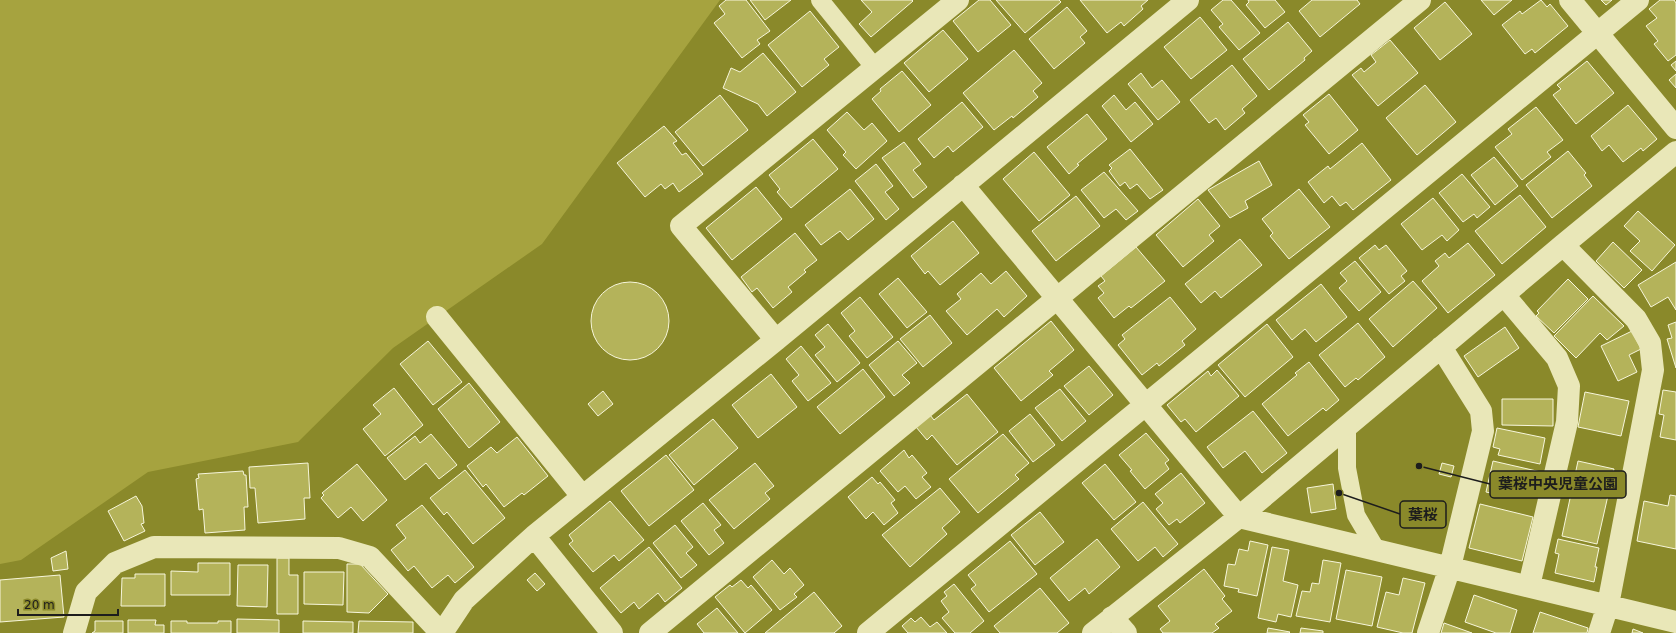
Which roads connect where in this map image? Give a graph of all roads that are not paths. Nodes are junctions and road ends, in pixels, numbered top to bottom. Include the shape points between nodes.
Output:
1 (820, 0) edge
2 (958, 0) edge
3 (1188, 0) edge
4 (1420, 0) edge
5 (1570, 0) edge
6 (1638, 0) edge
7 (1598, 33) junction
8 (875, 68) junction
9 (1676, 128) edge
10 (1676, 152) edge
11 (963, 185) junction
12 (1563, 245) junction
13 (1504, 295) junction
14 (1057, 298) junction
15 (437, 317) dead end
16 (776, 340) junction
17 (1441, 347) junction
18 (1146, 404) junction
19 (1347, 425) junction
20 (582, 496) junction
21 (1239, 517) junction
22 (534, 536) junction
23 (1376, 549) junction
24 (1450, 567) junction
25 (1528, 586) junction
26 (1608, 605) junction
27 (1676, 622) edge
28 (1119, 625) edge
29 (74, 633) edge
30 (441, 633) edge
31 (612, 633) edge
32 (650, 633) edge
33 (868, 633) edge
34 (1093, 633) edge
35 (1428, 633) edge
36 (1599, 633) edge

1 - 8 lane
2 - 8 street
3 - 11 street
4 - 14 street
5 - 7 street
6 - 7 street
7 - 9 street
7 - 18 street
8 - 16 street via 681,226
10 - 12 street
11 - 14 street
11 - 16 street
12 - 13 street
12 - 26 street via 1636,319 1650,343 1653,370
13 - 17 street
13 - 25 street via 1557,358 1569,386 1567,422
14 - 18 street
14 - 32 street
15 - 20 street
16 - 20 street
17 - 19 street
17 - 24 street via 1481,411 1483,431
18 - 21 street
18 - 33 street
19 - 21 street
19 - 23 lane via 1347,468 1356,515
20 - 22 street
21 - 23 street
21 - 28 street
22 - 30 street via 464,600
22 - 31 street
23 - 24 street
24 - 25 street
24 - 35 street
25 - 26 street
26 - 27 street
26 - 36 street
28 - 34 street
29 - 30 street via 86,592 115,563 154,547 339,548 370,557

